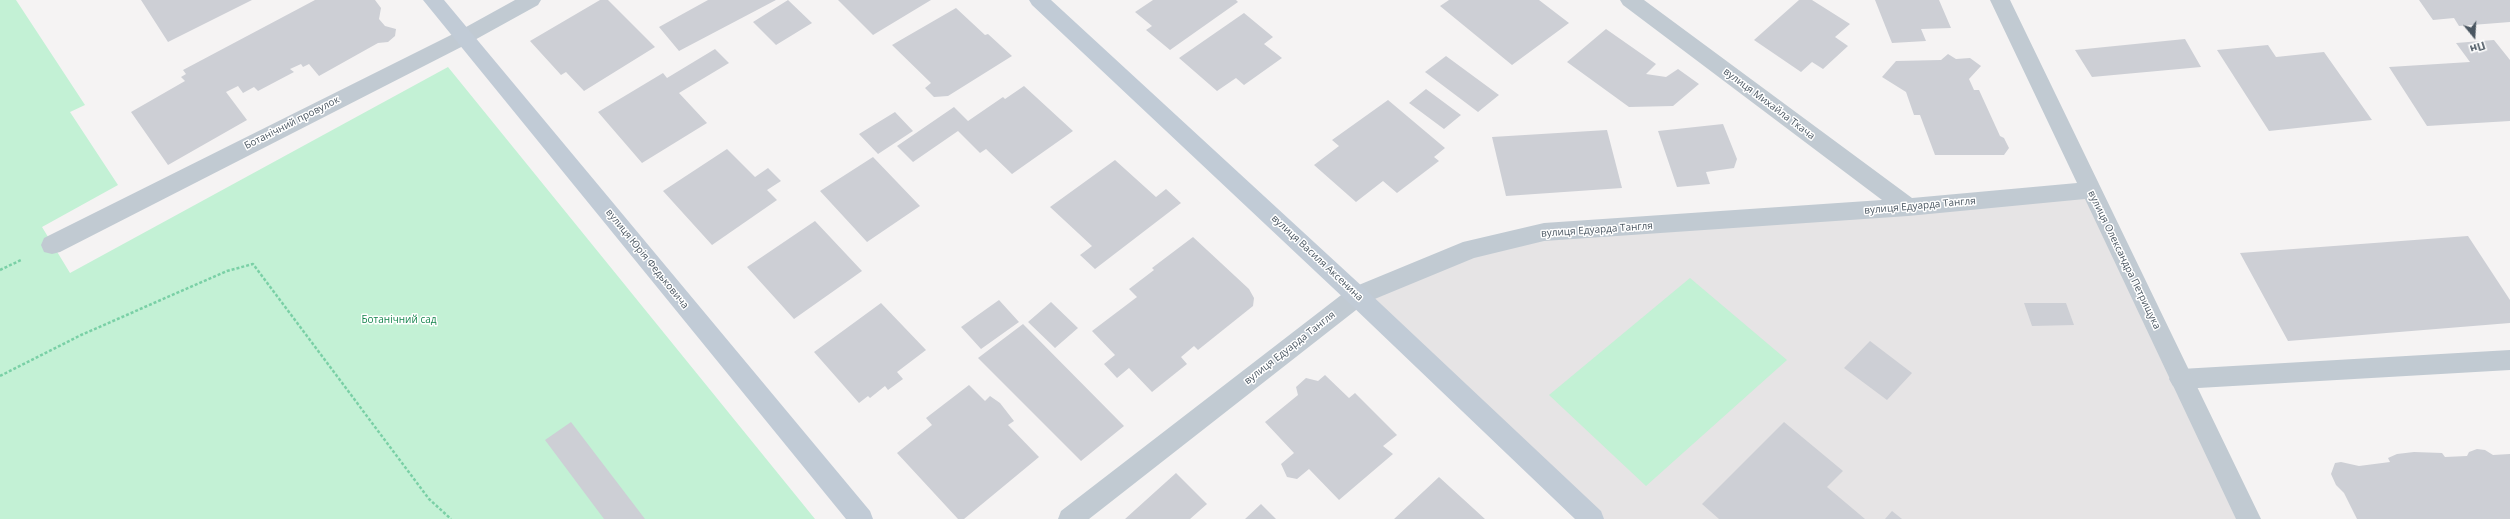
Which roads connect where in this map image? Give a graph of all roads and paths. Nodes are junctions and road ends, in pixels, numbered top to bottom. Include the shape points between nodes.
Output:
1 (434, 0) edge
2 (531, 0) edge
3 (1039, 0) edge
4 (1630, 0) edge
5 (2000, 0) edge
6 (464, 36) junction
7 (2091, 190) junction
8 (1908, 207) junction
9 (52, 245) dead end
10 (1357, 296) junction
11 (2510, 360) edge
12 (0, 376) edge
13 (2181, 378) junction
14 (451, 519) edge
15 (861, 519) edge
16 (1070, 519) edge
17 (1592, 519) edge
18 (2249, 519) edge

1 - 6 street, вулиця Юрія Федьковича
2 - 6 street, Ботанічний провулок
3 - 10 street, вулиця Василя Аксенина
4 - 8 street, вулиця Михайла Ткача
5 - 7 street, вулиця Олександра Петрищука
6 - 9 street, Ботанічний провулок
6 - 15 street, вулиця Юрія Федьковича
7 - 8 street, вулиця Едуарда Тангля
7 - 13 street, вулиця Олександра Петрищука
8 - 10 street, вулиця Едуарда Тангля via 1544,232 1471,249
10 - 16 street, вулиця Едуарда Тангля
10 - 17 street, вулиця Василя Аксенина
11 - 13 street
12 - 14 path via 81,335 227,271 253,264 429,499
13 - 18 street, вулиця Олександра Петрищука

